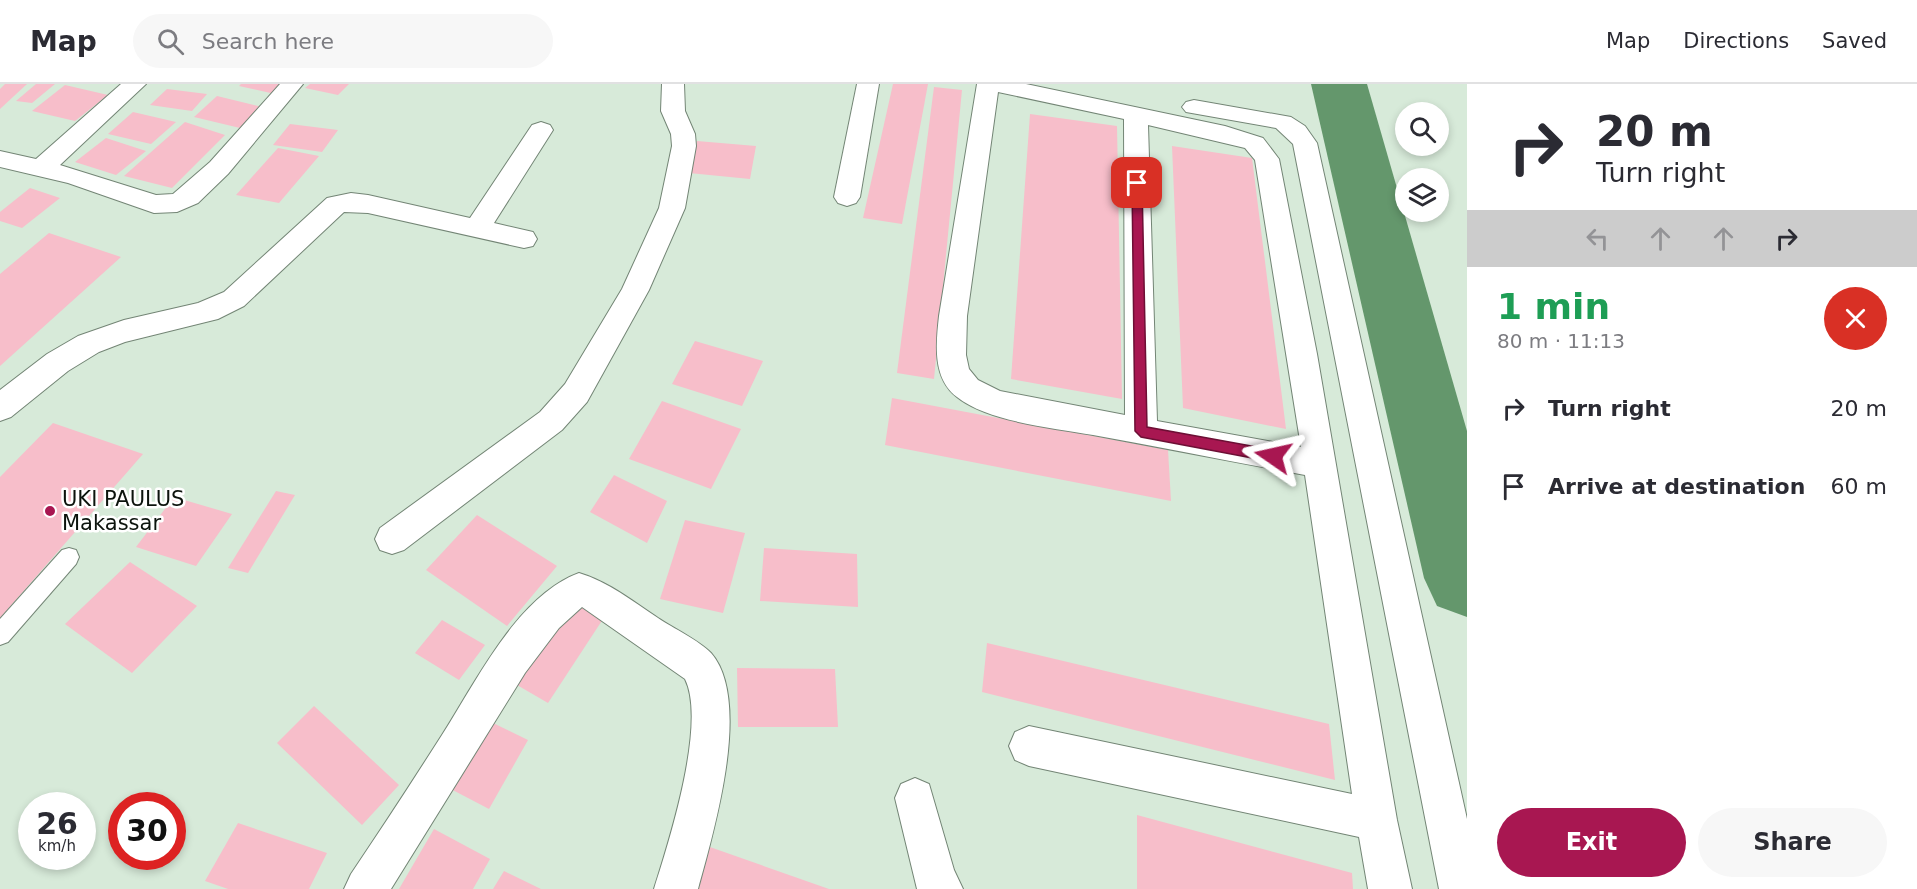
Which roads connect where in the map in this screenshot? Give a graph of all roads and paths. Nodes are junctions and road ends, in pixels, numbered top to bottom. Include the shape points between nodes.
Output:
1 (135, 84) edge
2 (292, 84) edge
3 (673, 84) edge
4 (868, 84) edge
5 (988, 84) edge
6 (994, 84) edge
7 (1096, 84) edge
8 (1136, 116) junction
9 (541, 130) dead end
10 (0, 159) edge
11 (41, 168) junction
12 (847, 197) dead end
13 (477, 228) junction
14 (524, 239) dead end
15 (0, 408) edge
16 (1141, 431) junction
17 (1317, 464) junction
18 (392, 539) dead end
19 (69, 557) dead end
20 (0, 635) edge
21 (1029, 746) dead end
22 (915, 798) dead end
23 (1376, 820) junction
24 (366, 889) edge
25 (676, 889) edge
26 (941, 889) edge
27 (1390, 889) edge
28 (1461, 889) edge

1 - 11 street
2 - 11 street via 219,168 183,200 154,204
3 - 18 street via 673,111 684,146 672,208 635,290 576,393 551,421
4 - 12 street
5 - 16 street via 953,316 949,353 956,379 983,400
6 - 8 street
7 - 28 street via 1171,103 1283,122 1305,143
8 - 16 street
8 - 17 street via 1254,143 1267,159
9 - 13 street
10 - 11 street
13 - 14 street
13 - 15 street via 351,202 336,204 234,299 216,309 122,331 88,344 51,365
16 - 17 street
17 - 23 street
19 - 20 lane
21 - 23 street
22 - 26 street via 935,880
23 - 27 street
24 - 25 street via 508,668 540,624 566,596 579,589 591,593 698,666 707,681 710,732 700,804

